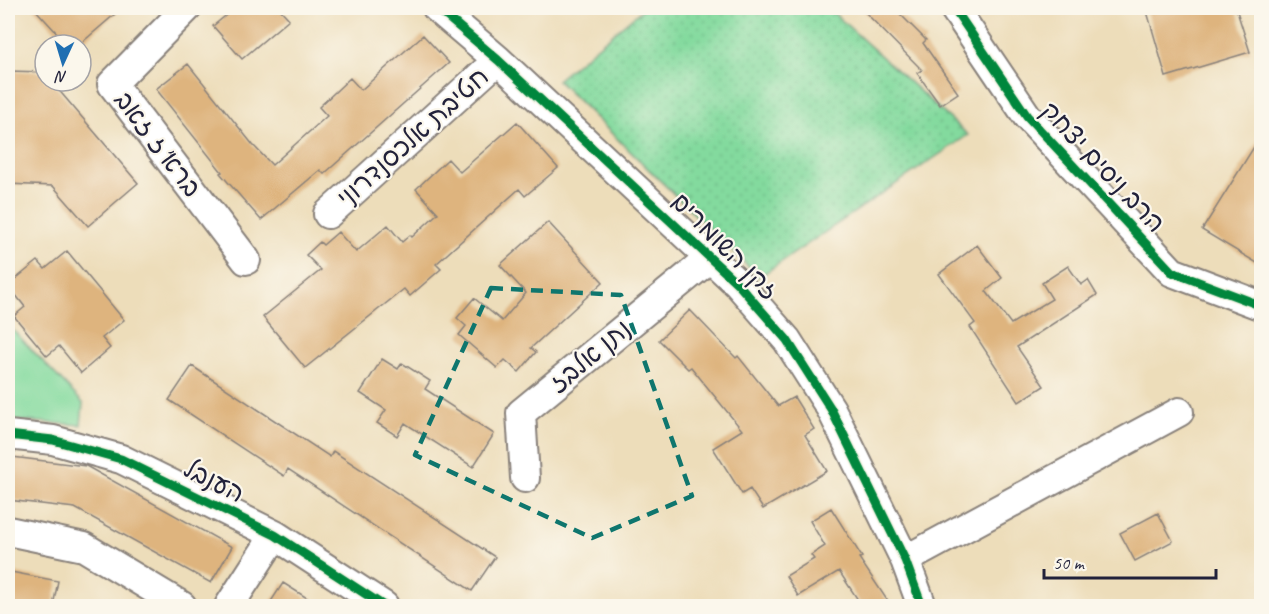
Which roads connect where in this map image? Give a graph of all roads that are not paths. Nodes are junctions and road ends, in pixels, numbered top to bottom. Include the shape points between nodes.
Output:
1 (187, 8) edge
2 (437, 8) edge
3 (954, 8) edge
4 (498, 60) junction
5 (328, 214) dead end
6 (710, 258) junction
7 (246, 260) dead end
8 (1262, 306) edge
9 (1179, 412) dead end
10 (8, 435) edge
11 (525, 478) dead end
12 (8, 531) edge
13 (275, 535) junction
14 (905, 560) junction
15 (182, 606) edge
16 (229, 606) edge
17 (384, 606) edge
18 (922, 606) edge

1 - 7 street, ברא"ז זאב via 157,34 112,84
2 - 4 street, זקן השומרים
3 - 8 street, הרב ניסים יצחק via 1026,116 1172,272
4 - 5 street, חטיבת אלכסנדרוני
4 - 6 street, זקן השומרים
6 - 11 street, נתן אלבז via 521,413
6 - 14 street, זקן השומרים via 787,340 831,409
9 - 14 street
10 - 13 street, הענבל via 53,440 121,459
12 - 15 street via 84,547
13 - 16 street
13 - 17 street, הענבל
14 - 18 street, זקן השומרים

